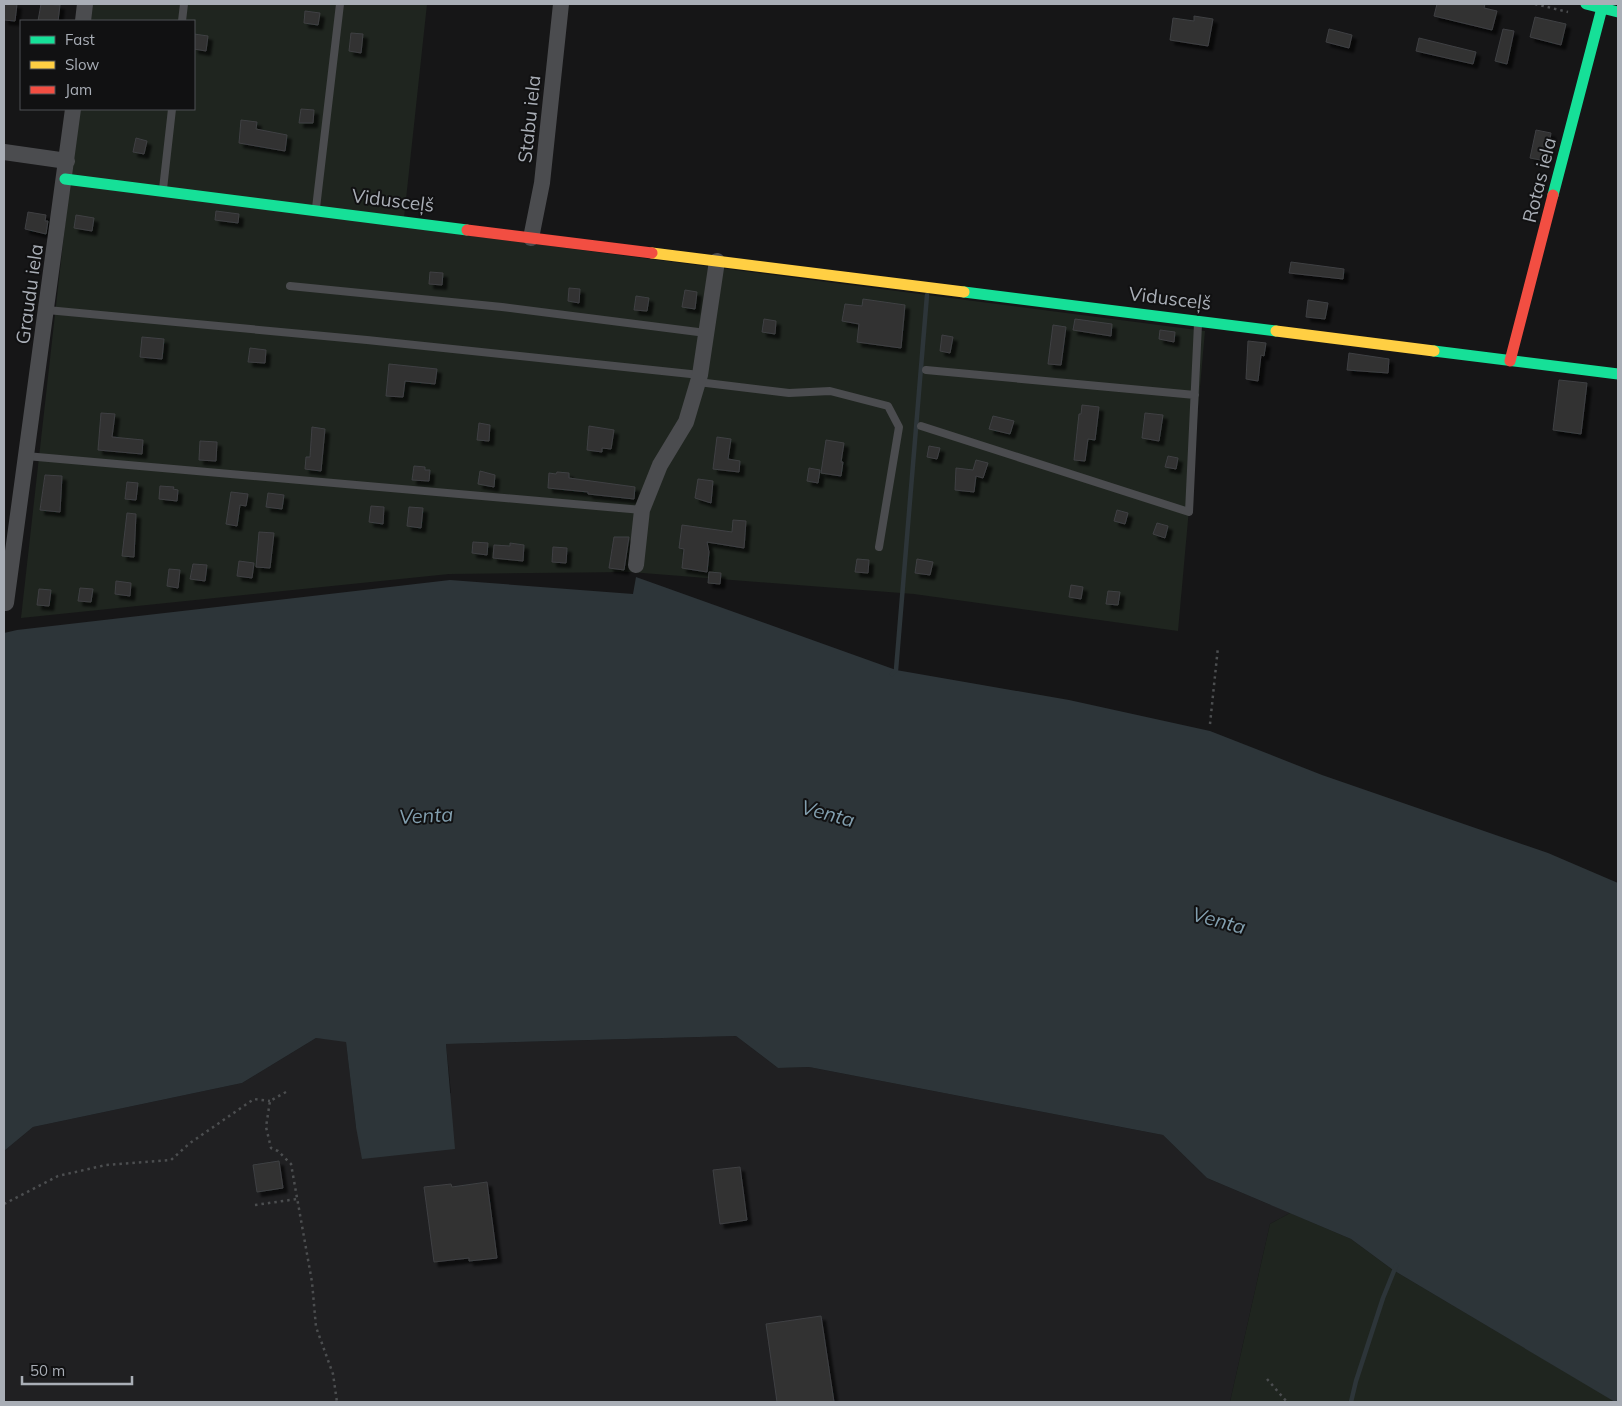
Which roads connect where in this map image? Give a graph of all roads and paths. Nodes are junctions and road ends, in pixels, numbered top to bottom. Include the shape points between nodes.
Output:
1 (85, 4) edge
2 (184, 4) edge
3 (340, 4) edge
4 (561, 4) edge
5 (1586, 4) edge
6 (1602, 8) junction
7 (1618, 12) edge
8 (83, 20) edge
9 (182, 20) edge
10 (73, 110) edge
11 (172, 110) edge
12 (4, 152) edge
13 (67, 161) junction
14 (64, 179) junction
15 (162, 191) junction
16 (316, 211) junction
17 (531, 238) junction
18 (717, 261) junction
19 (290, 286) dead end
20 (46, 310) junction
21 (1199, 322) junction
22 (706, 334) junction
23 (1510, 361) junction
24 (926, 370) dead end
25 (1618, 374) edge
26 (699, 378) junction
27 (1195, 395) junction
28 (921, 426) dead end
29 (26, 456) junction
30 (642, 510) junction
31 (879, 547) dead end
32 (636, 565) dead end
33 (6, 603) dead end
34 (1218, 647) dead end
35 (1210, 724) dead end
36 (286, 1092) dead end
37 (270, 1101) junction
38 (297, 1199) junction
39 (4, 1204) edge
40 (254, 1205) dead end
41 (1268, 1379) dead end
42 (337, 1402) edge
43 (1288, 1402) edge

1 - 8 street
2 - 9 lane
3 - 16 lane
4 - 17 street, Stabu iela via 542,183
5 - 6 street
6 - 7 street
6 - 23 street, Rotas iela
10 - 13 street, Graudu iela
11 - 15 lane
12 - 13 street
13 - 14 street, Graudu iela
14 - 15 street, Vidusceļš
14 - 20 street, Graudu iela
15 - 16 street, Vidusceļš
16 - 17 street, Vidusceļš
17 - 18 street, Vidusceļš
18 - 21 street, Vidusceļš
18 - 22 street
19 - 22 lane via 502,307
20 - 26 lane via 367,340
20 - 29 street, Graudu iela
21 - 23 street, Vidusceļš
21 - 27 lane
22 - 26 street
23 - 25 street, Vidusceļš
24 - 27 lane
26 - 30 street via 686,422 660,465
26 - 31 lane via 789,393 830,391 888,406 899,428
27 - 28 lane via 1189,512
29 - 30 lane
29 - 33 street, Graudu iela
30 - 32 street
34 - 35 path
36 - 37 path
37 - 38 path via 266,1127 271,1148 291,1164
37 - 39 path via 254,1099 171,1160 106,1165 58,1176
38 - 40 path
38 - 42 path via 312,1282 316,1327 334,1374
41 - 43 path

